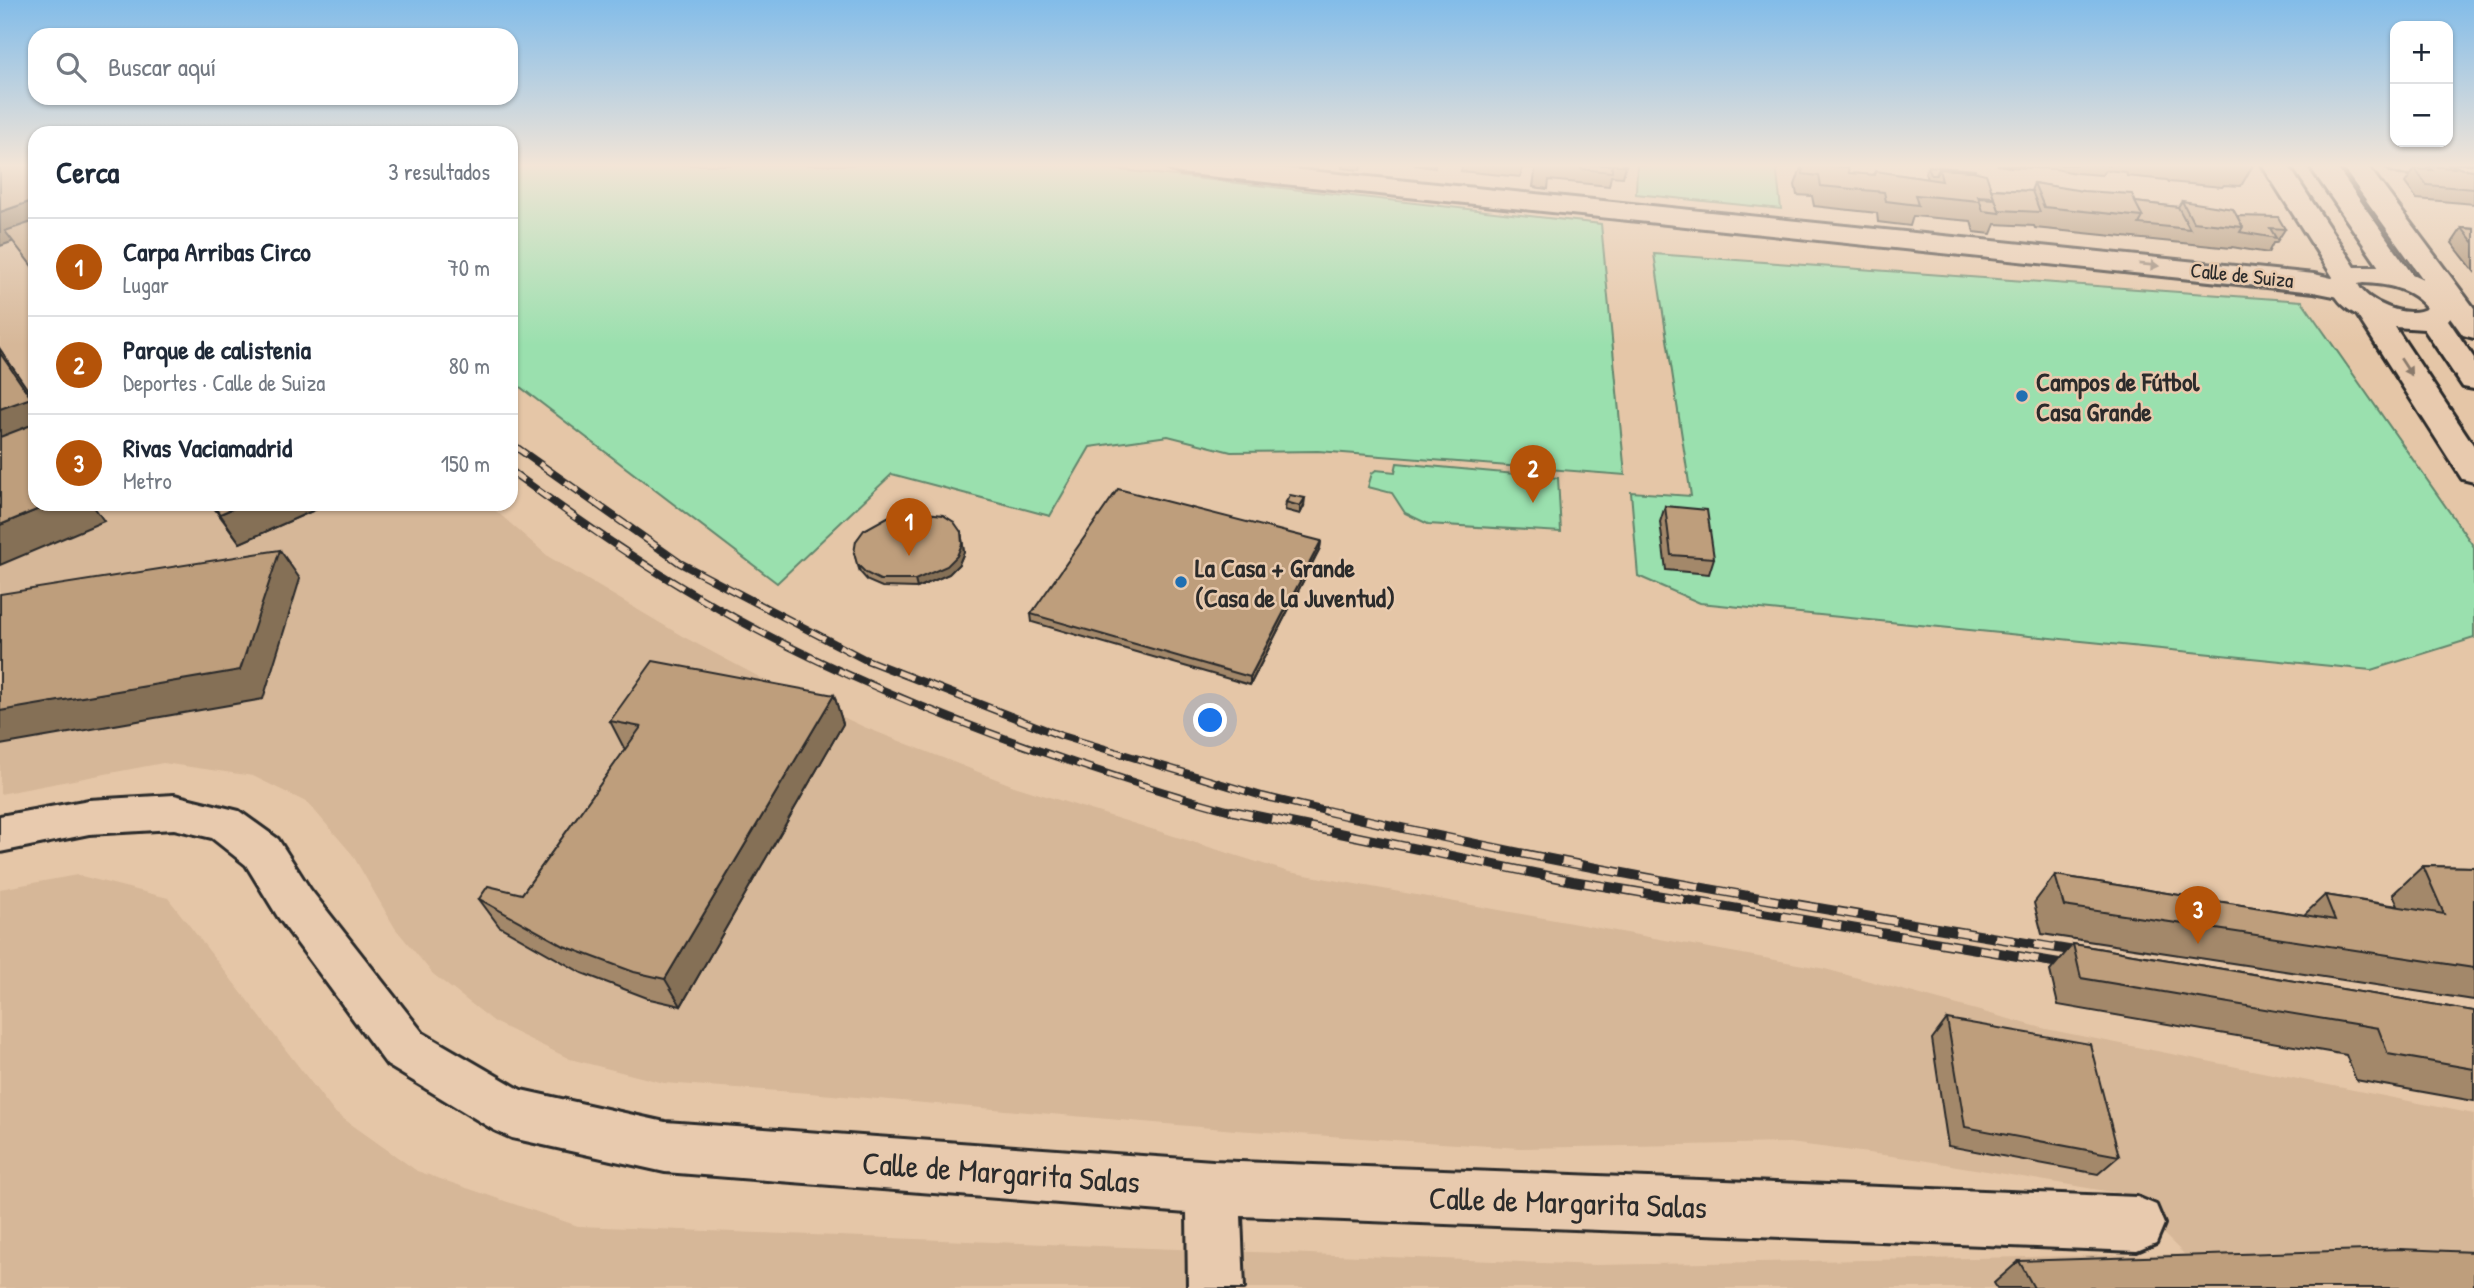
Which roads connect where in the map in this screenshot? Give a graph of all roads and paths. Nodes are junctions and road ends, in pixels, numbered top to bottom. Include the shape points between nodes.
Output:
1 (1774, 225) edge
2 (2311, 225) edge
3 (2364, 225) edge
4 (2395, 225) edge
5 (2402, 280) junction
6 (2346, 284) junction
7 (2447, 301) edge
8 (2369, 310) junction
9 (2474, 329) edge
10 (2474, 380) edge
11 (2474, 471) edge
12 (0, 834) edge
13 (1213, 1188) junction
14 (2137, 1224) dead end
15 (1216, 1288) edge

1 -> 6 street, Calle de Suiza
2 - 6 street
3 - 5 street
4 - 7 street
5 - 6 street, Calle de Suiza via 2361,274
5 - 7 street
6 - 8 street via 2357,303
7 - 8 street via 2414,321
7 - 9 street
7 - 10 street
8 -> 11 street
12 - 13 street, Calle de Margarita Salas via 89,817 174,812 224,823 262,852 294,903 405,1049 512,1113 664,1147
13 - 14 street, Calle de Margarita Salas
13 - 15 street

